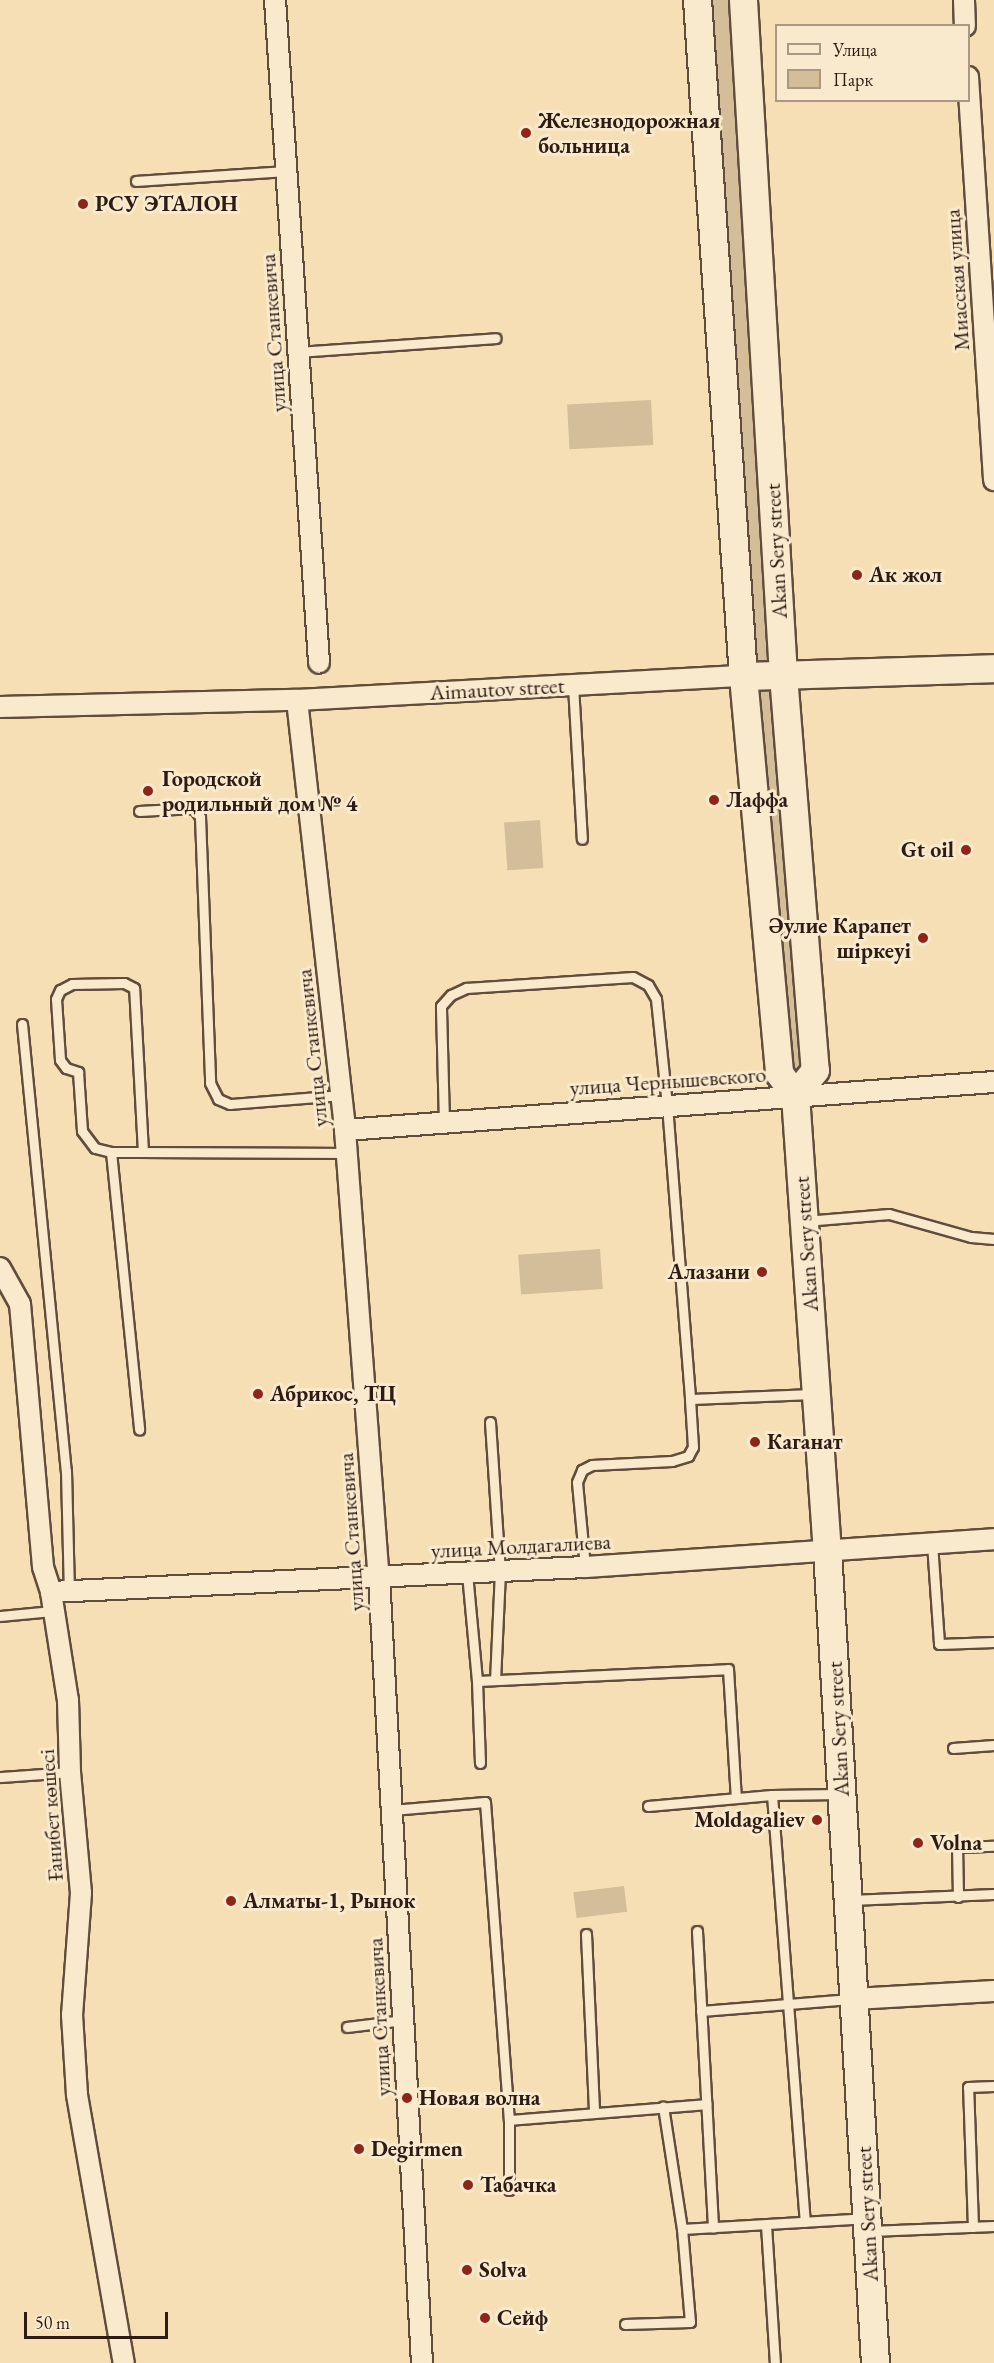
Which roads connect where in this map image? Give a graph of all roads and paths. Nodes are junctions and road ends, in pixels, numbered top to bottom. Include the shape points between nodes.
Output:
1 (275, 0) edge
2 (697, 0) edge
3 (743, 0) edge
4 (964, 0) edge
5 (965, 24) edge
6 (970, 94) edge
7 (286, 171) junction
8 (136, 181) dead end
9 (496, 338) dead end
10 (298, 352) junction
11 (994, 480) edge
12 (319, 663) dead end
13 (994, 668) edge
14 (783, 675) junction
15 (743, 676) junction
16 (573, 685) junction
17 (297, 700) junction
18 (0, 707) edge
19 (139, 811) dead end
20 (582, 839) dead end
21 (22, 1024) dead end
22 (994, 1082) edge
23 (341, 1095) junction
24 (795, 1095) junction
25 (667, 1105) junction
26 (444, 1123) junction
27 (345, 1130) junction
28 (111, 1152) junction
29 (143, 1152) junction
30 (347, 1153) junction
31 (804, 1221) junction
32 (994, 1239) edge
33 (0, 1268) edge
34 (816, 1394) junction
35 (690, 1399) junction
36 (490, 1422) dead end
37 (139, 1430) dead end
38 (994, 1539) edge
39 (932, 1543) junction
40 (827, 1551) junction
41 (585, 1567) junction
42 (500, 1571) junction
43 (467, 1573) junction
44 (379, 1577) junction
45 (58, 1598) junction
46 (0, 1616) edge
47 (994, 1642) edge
48 (495, 1680) junction
49 (477, 1681) junction
50 (994, 1744) edge
51 (953, 1748) dead end
52 (480, 1763) dead end
53 (70, 1772) junction
54 (0, 1777) edge
55 (842, 1794) junction
56 (772, 1795) junction
57 (736, 1798) junction
58 (648, 1806) dead end
59 (392, 1810) junction
60 (994, 1846) edge
61 (994, 1894) edge
62 (958, 1897) junction
63 (848, 1900) junction
64 (697, 1931) dead end
65 (586, 1934) dead end
66 (994, 1990) edge
67 (854, 1999) junction
68 (788, 2005) junction
69 (701, 2011) junction
70 (404, 2020) junction
71 (347, 2027) dead end
72 (994, 2086) edge
73 (706, 2104) junction
74 (663, 2106) junction
75 (594, 2112) junction
76 (509, 2120) junction
77 (509, 2190) dead end
78 (805, 2222) junction
79 (868, 2224) junction
80 (766, 2225) junction
81 (994, 2226) edge
82 (972, 2227) junction
83 (682, 2229) junction
84 (713, 2229) junction
85 (625, 2324) dead end
86 (124, 2363) edge
87 (422, 2363) edge
88 (775, 2363) edge
89 (875, 2363) edge

1 - 7 street, улица Станкевича
2 - 15 street, Akan Sery street
3 - 14 street, Akan Sery street
4 - 5 street
6 - 11 street, Миасская улица
7 - 8 lane
7 - 10 street, улица Станкевича
9 - 10 lane
10 - 12 street, улица Станкевича
13 - 14 street, Aimautov street
14 - 15 street, Aimautov street
14 - 24 street, Akan Sery street via 815,1070
15 - 16 street, Aimautov street
15 - 24 street, Akan Sery street via 778,1073
16 - 17 street, Aimautov street
16 - 20 lane
17 - 18 street, Aimautov street
17 - 23 street, улица Станкевича
19 - 23 lane via 194,808 200,816 210,1083 218,1099 230,1104
21 - 45 lane via 64,1448
22 - 24 street, улица Чернышевского
23 - 27 street, улица Станкевича
24 - 25 street, улица Чернышевского
24 - 31 street, Akan Sery street
25 - 26 street, улица Чернышевского
25 - 26 lane via 656,999 648,985 633,977 466,988 451,994 441,1006
25 - 35 lane
26 - 27 street, улица Чернышевского
27 - 30 street, улица Станкевича
28 - 29 lane
28 - 29 lane via 95,1148 82,1131 78,1072 66,1068 60,1060 56,999 60,990 72,984 124,983 134,988
28 - 37 lane
29 - 30 lane
30 - 44 street, улица Станкевича
31 - 32 lane via 889,1214 971,1237
31 - 34 street, Akan Sery street
33 - 45 street, Ғанибет көшесі via 20,1304 43,1567
34 - 35 lane
34 - 40 street, Akan Sery street
35 - 41 lane via 693,1447 688,1456 672,1461 592,1465 582,1470 577,1482
36 - 42 lane
38 - 39 street, улица Молдагалиева
39 - 40 street, улица Молдагалиева
39 - 47 lane via 939,1644
40 - 41 street, улица Молдагалиева
40 - 55 street, Akan Sery street
41 - 42 street, улица Молдагалиева
42 - 43 street, улица Молдагалиева
42 - 48 lane
43 - 44 street, улица Молдагалиева
43 - 49 lane
44 - 45 street, улица Молдагалиева
44 - 59 street, улица Станкевича
45 - 46 lane
45 - 53 street, Ғанибет көшесі
48 - 49 lane
48 - 57 lane via 728,1670
49 - 52 lane
50 - 51 lane
53 - 54 lane
53 - 86 street, Ғанибет көшесі via 81,1893 72,2015 77,2095
55 - 56 lane
55 - 63 street, Akan Sery street
56 - 57 lane
56 - 68 lane
57 - 58 lane
59 - 70 street, улица Станкевича
59 - 76 lane via 485,1802
60 - 62 lane via 957,1847
61 - 62 lane
62 - 63 lane
63 - 67 street, Akan Sery street
64 - 69 lane
65 - 75 lane
66 - 67 street
67 - 68 lane
67 - 79 street, Akan Sery street
68 - 69 lane
68 - 78 lane
69 - 73 lane
70 - 71 lane
70 - 87 street, улица Станкевича
72 - 82 lane via 968,2087
73 - 74 lane
73 - 84 lane
74 - 75 lane
74 - 83 lane
75 - 76 lane
76 - 77 lane
78 - 79 lane
78 - 80 lane
79 - 82 lane
79 - 89 street, Akan Sery street
80 - 84 lane
80 - 88 lane
81 - 82 lane
83 - 84 lane
83 - 85 lane via 690,2322

